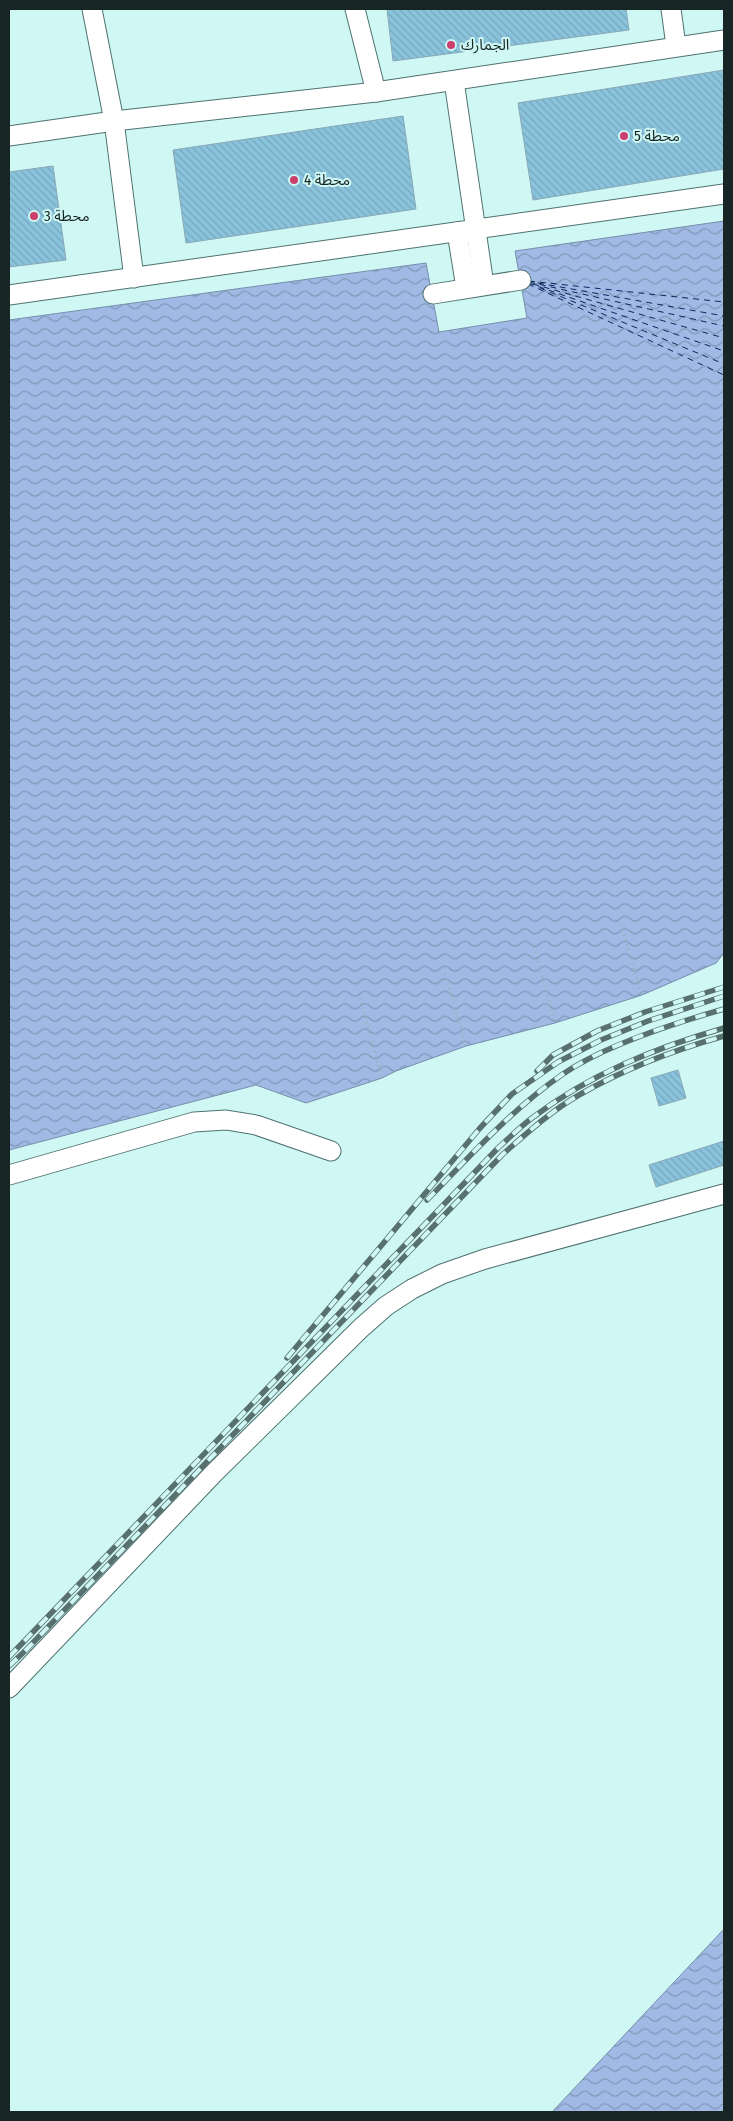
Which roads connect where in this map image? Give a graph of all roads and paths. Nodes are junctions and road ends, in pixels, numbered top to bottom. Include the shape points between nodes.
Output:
1 (92, 9) edge
2 (355, 9) edge
3 (671, 9) edge
4 (724, 40) edge
5 (676, 46) junction
6 (454, 81) junction
7 (376, 92) junction
8 (114, 121) junction
9 (9, 136) edge
10 (724, 194) edge
11 (466, 231) junction
12 (134, 278) junction
13 (521, 280) dead end
14 (475, 287) junction
15 (433, 294) dead end
16 (9, 296) edge
17 (621, 925) dead end
18 (534, 947) dead end
19 (445, 974) dead end
20 (642, 995) dead end
21 (360, 998) dead end
22 (555, 1024) dead end
23 (466, 1046) dead end
24 (382, 1078) dead end
25 (331, 1151) dead end
26 (9, 1175) edge
27 (724, 1194) edge
28 (9, 1688) edge

1 - 8 street
2 - 7 street
3 - 5 street
4 - 5 street
5 - 6 street
6 - 7 street
6 - 11 street
7 - 8 street
8 - 9 street
8 - 12 street
10 - 11 street
11 - 12 street
11 - 14 street
12 - 16 street
13 - 14 street
14 - 15 street
17 - 20 path
18 - 22 path
19 - 23 path
21 - 24 path
25 - 26 street via 256,1125 226,1120 194,1122
27 - 28 street via 485,1259 442,1274 386,1306 214,1473

